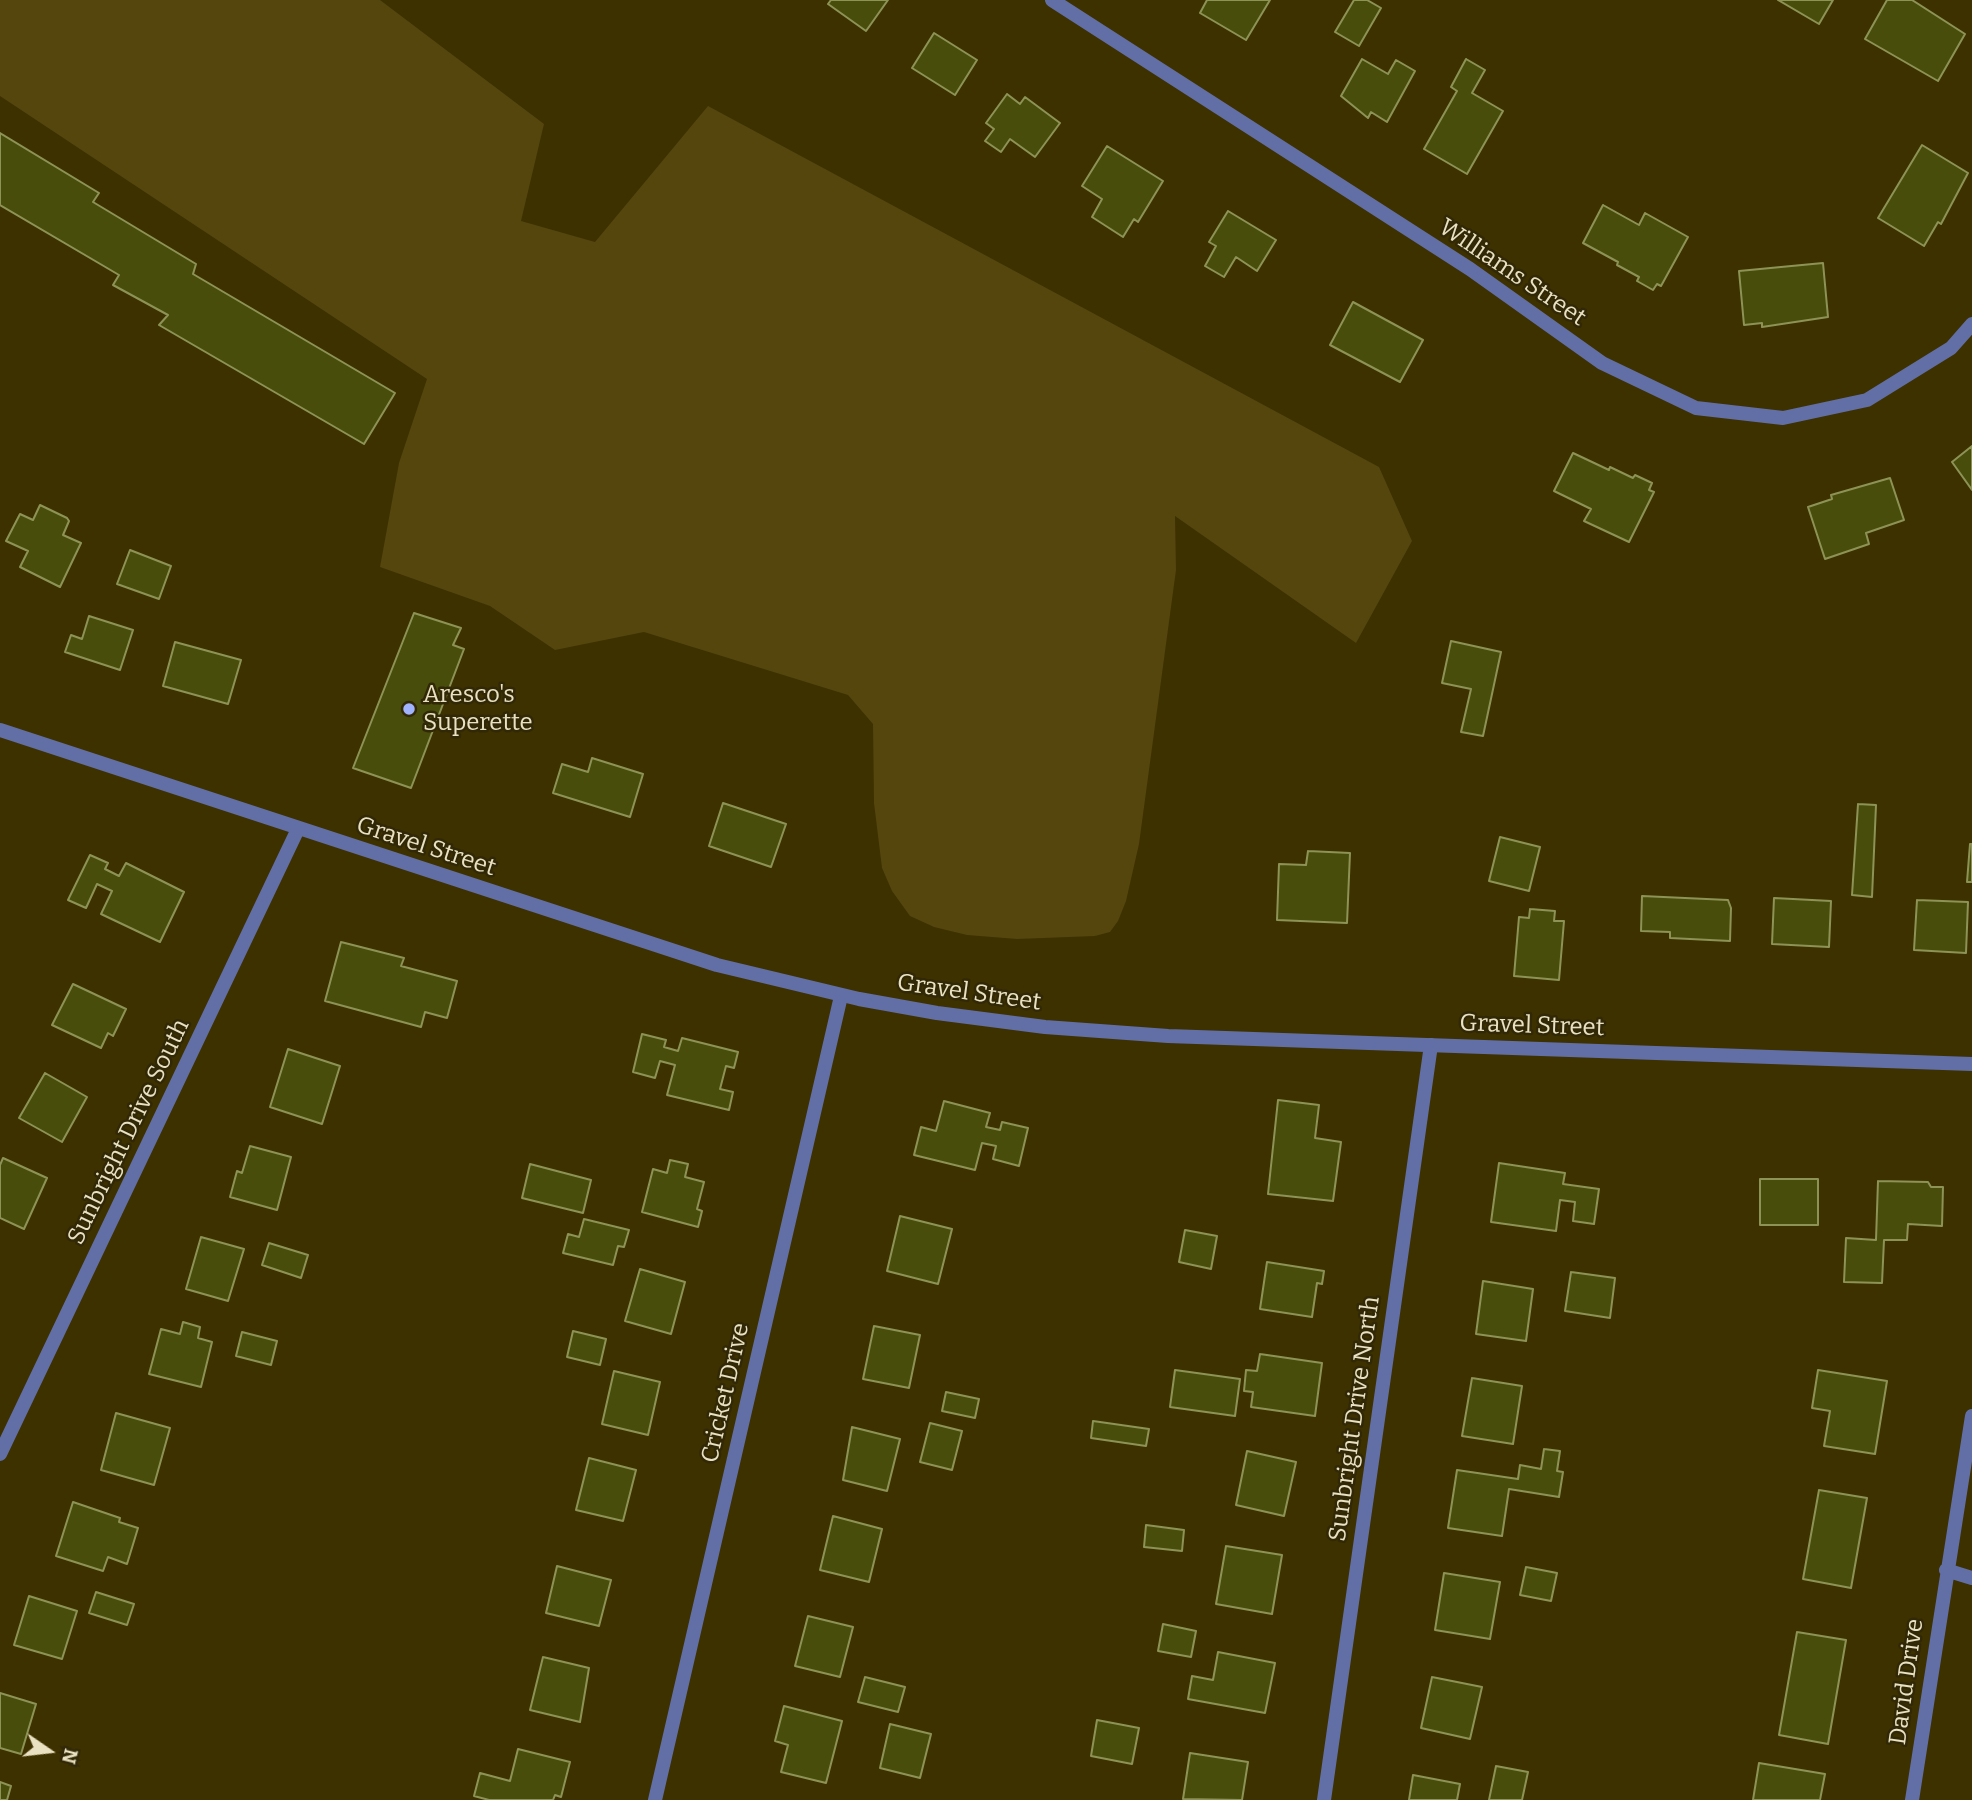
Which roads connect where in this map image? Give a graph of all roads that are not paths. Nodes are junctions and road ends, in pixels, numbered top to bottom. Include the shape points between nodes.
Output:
1 (1052, 0) edge
2 (1972, 324) edge
3 (0, 730) edge
4 (298, 829) junction
5 (841, 996) junction
6 (1431, 1045) junction
7 (1972, 1064) edge
8 (1972, 1416) edge
9 (0, 1454) edge
10 (1946, 1570) junction
11 (1972, 1578) edge
12 (655, 1800) edge
13 (1324, 1800) edge
14 (1912, 1800) edge

1 - 2 street, Williams Street via 1470,269 1602,363 1696,408 1783,418 1867,400 1951,348
3 - 4 street, Gravel Street
4 - 5 street, Gravel Street via 717,965
4 - 9 street, Sunbright Drive South
5 - 6 street, Gravel Street via 1058,1028
5 - 12 street, Cricket Drive
6 - 7 street, Gravel Street
6 - 13 street, Sunbright Drive North
8 - 10 street, David Drive
10 - 11 street
10 - 14 street, David Drive

